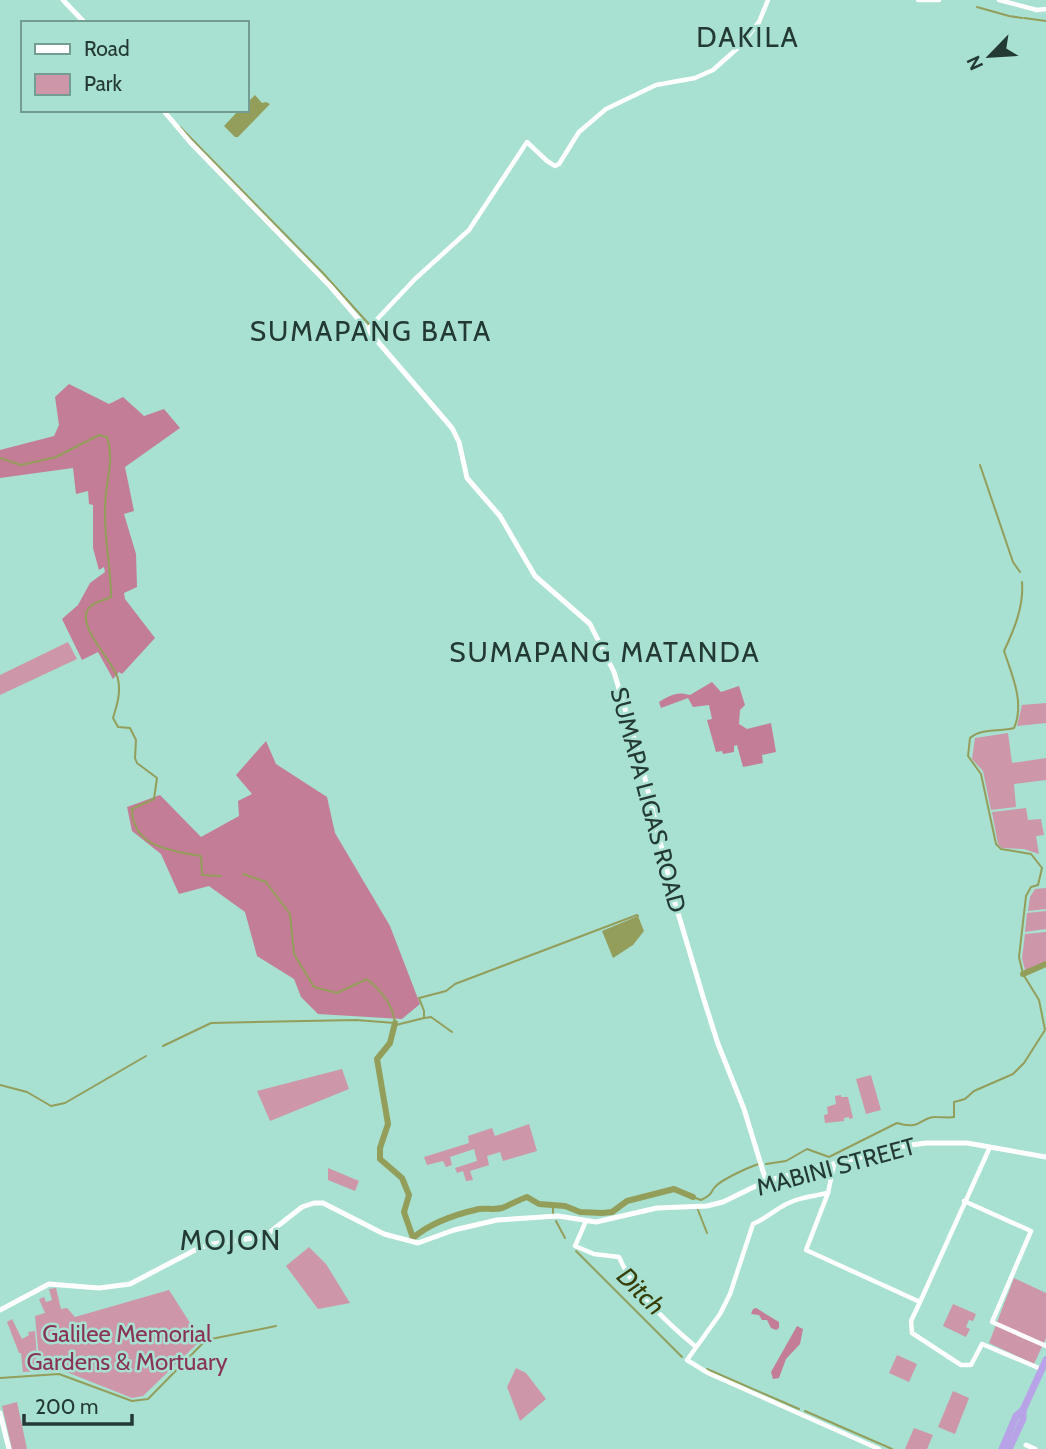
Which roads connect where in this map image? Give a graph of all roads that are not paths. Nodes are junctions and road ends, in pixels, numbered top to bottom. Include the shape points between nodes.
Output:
1 (63, 0) edge
2 (768, 0) edge
3 (918, 0) edge
4 (939, 0) edge
5 (999, 0) edge
6 (1046, 9) edge
7 (84, 21) edge
8 (165, 112) edge
9 (367, 330) junction
10 (990, 1146) junction
11 (1046, 1157) edge
12 (834, 1164) junction
13 (766, 1181) junction
14 (828, 1193) junction
15 (964, 1201) junction
16 (586, 1221) junction
17 (920, 1302) junction
18 (0, 1310) edge
19 (695, 1346) junction
20 (1046, 1346) edge
21 (1046, 1360) edge
22 (1042, 1369) junction
23 (0, 1413) edge
24 (1012, 1440) junction
25 (1026, 1445) dead end
26 (9, 1449) edge
27 (879, 1449) edge
28 (1002, 1449) edge
29 (1009, 1449) edge
30 (1035, 1449) edge

1 - 7 main road
2 - 9 street via 759,22 713,70 648,88 606,109 579,132 564,160 555,166 527,142 469,230 415,278
3 - 4 street
5 - 6 street
8 - 9 main road, SUMAPA LIGAS ROAD
9 - 13 main road, SUMAPA LIGAS ROAD via 452,428 460,442 467,478 494,508 535,576 590,624 602,646 628,713 704,1000
10 - 11 main road, MABINI STREET
10 - 12 main road, MABINI STREET via 926,1143
10 - 15 street
12 - 13 main road, MABINI STREET
12 - 14 street
13 - 16 main road, MABINI STREET via 707,1206 657,1208 607,1221
14 - 17 street via 806,1250
14 - 19 street via 797,1200 753,1224 730,1294
15 - 17 street
15 - 20 street via 1031,1231 992,1322
16 - 18 main road, MABINI STREET via 558,1216 497,1220 413,1243 314,1203 265,1236 199,1248 130,1284 99,1288 49,1283
16 - 19 street via 575,1246 594,1254 619,1256 637,1288
17 - 22 street via 910,1325 916,1336 966,1366 982,1343
19 - 27 street via 687,1360 702,1370
21 - 22 highway
22 - 24 highway via 1016,1416
23 - 26 main road
24 - 28 highway
24 - 29 highway
25 - 30 main road

